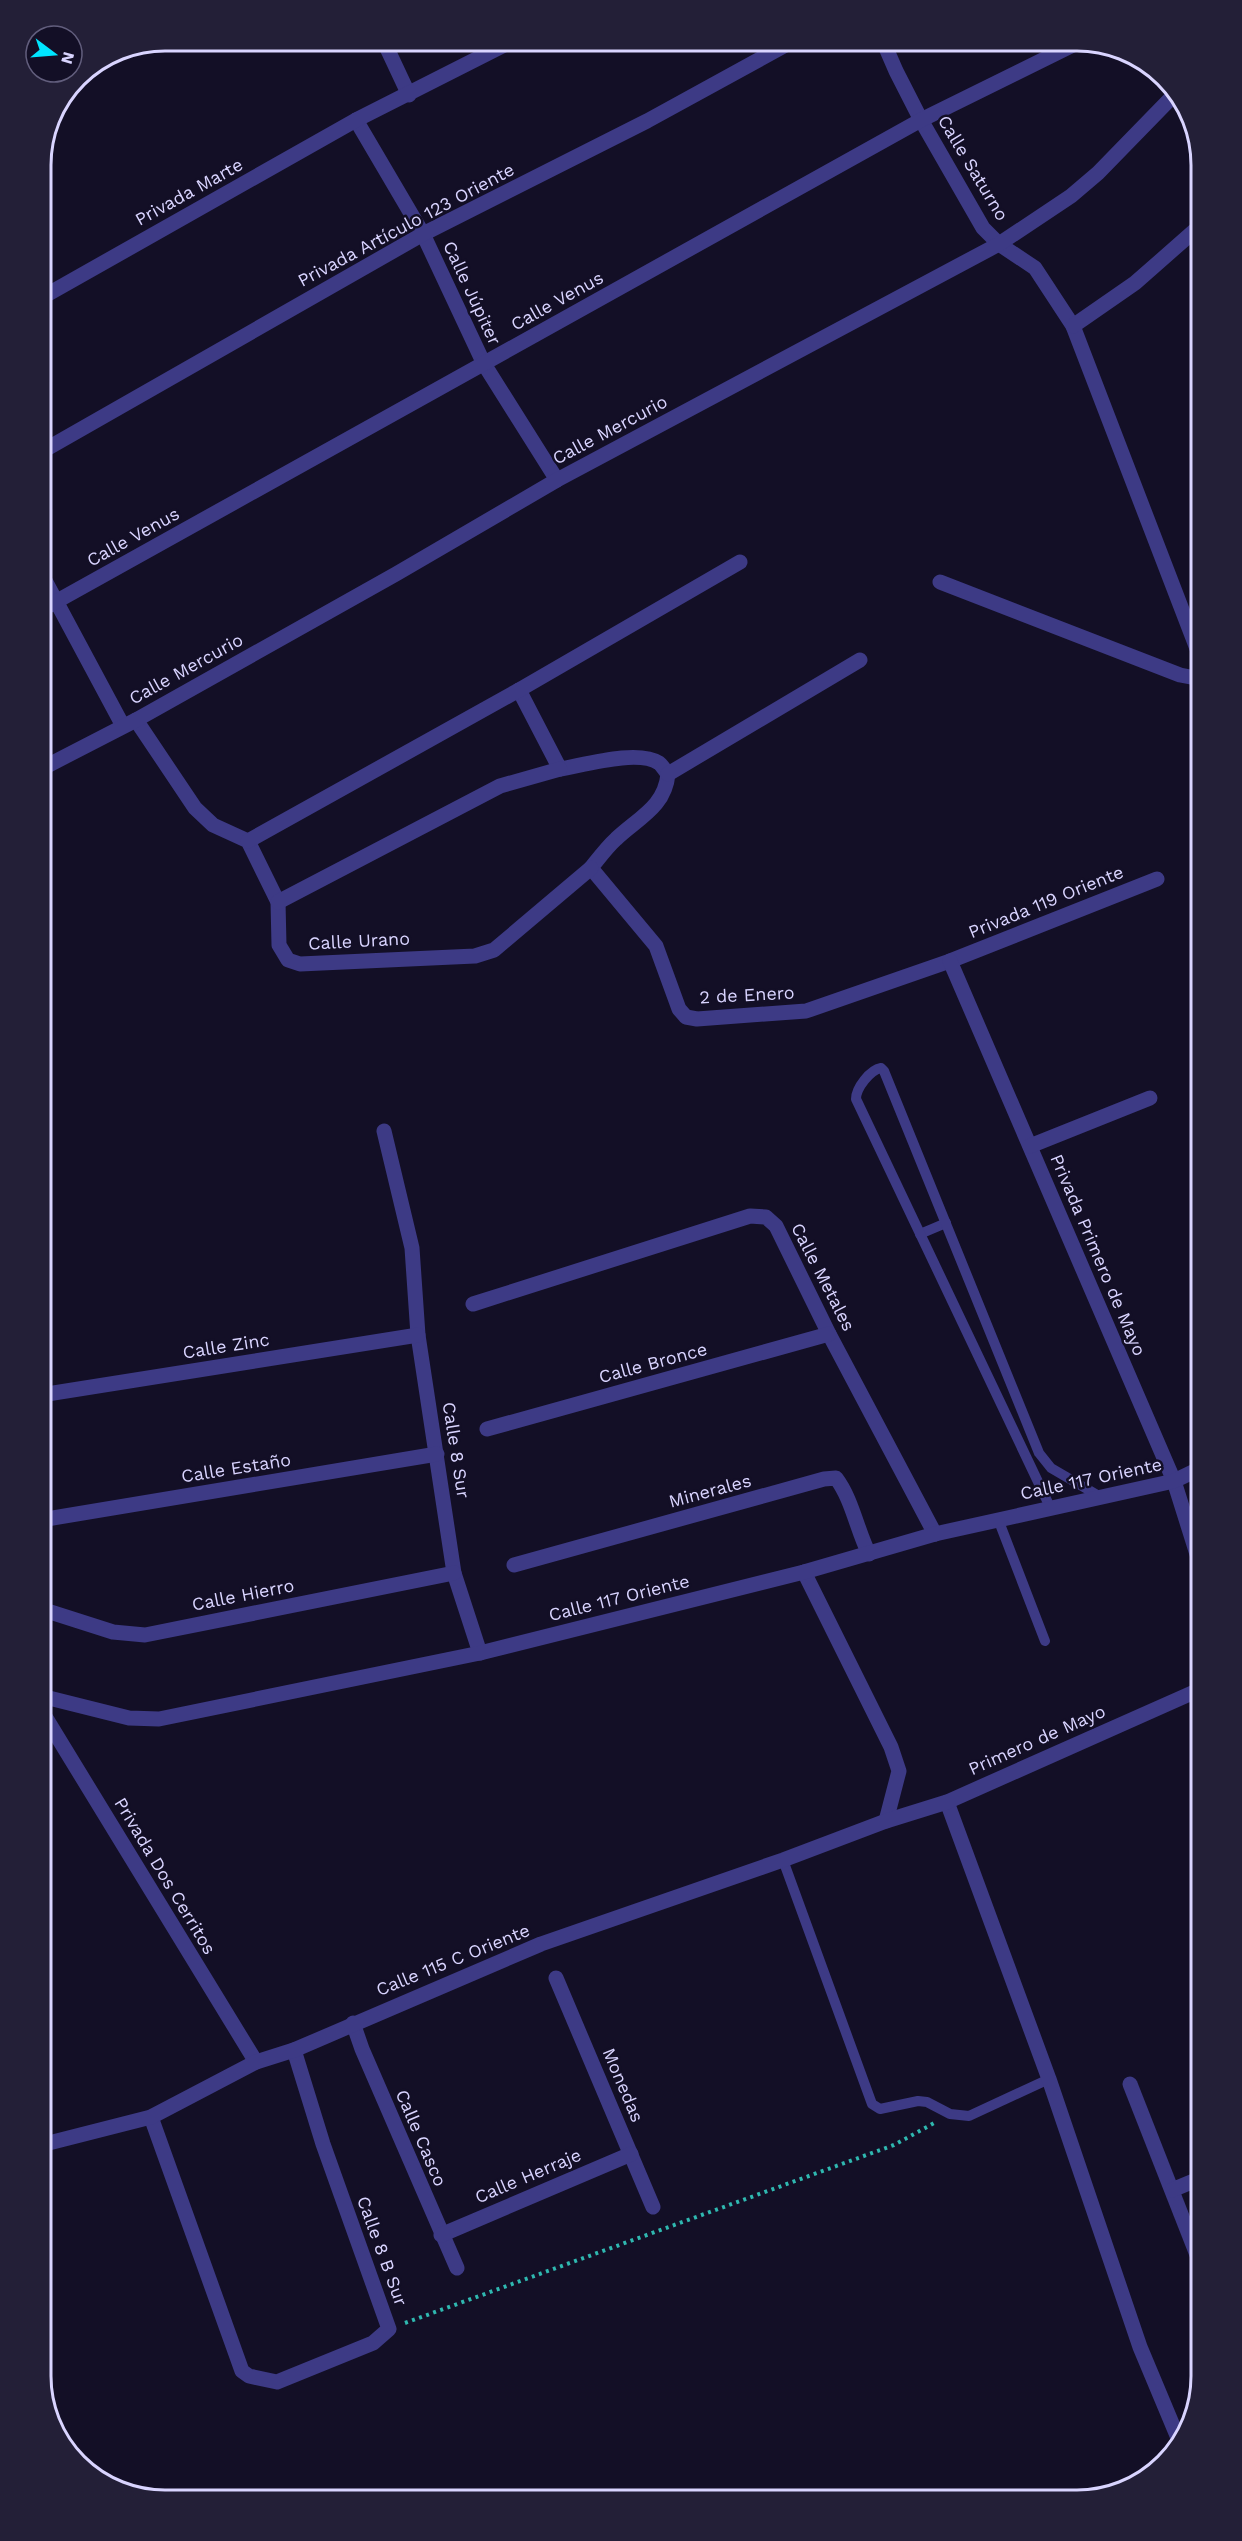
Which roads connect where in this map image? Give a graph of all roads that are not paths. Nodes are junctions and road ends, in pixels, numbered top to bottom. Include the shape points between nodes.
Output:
1 (388, 51) edge
2 (493, 51) edge
3 (775, 51) edge
4 (887, 51) edge
5 (1061, 51) edge
6 (409, 95) junction
7 (1169, 99) edge
8 (356, 120) junction
9 (921, 120) junction
10 (423, 234) junction
11 (1191, 235) edge
12 (999, 244) junction
13 (51, 292) edge
14 (1073, 326) junction
15 (484, 364) junction
16 (51, 446) edge
17 (557, 480) junction
18 (740, 562) dead end
19 (940, 582) dead end
20 (51, 592) edge
21 (56, 602) junction
22 (51, 605) edge
23 (1191, 631) edge
24 (860, 660) dead end
25 (1191, 677) edge
26 (519, 690) junction
27 (129, 723) junction
28 (51, 764) edge
29 (560, 769) junction
30 (668, 774) junction
31 (248, 841) junction
32 (591, 868) junction
33 (1157, 879) dead end
34 (278, 902) junction
35 (950, 961) junction
36 (1150, 1098) dead end
37 (384, 1131) dead end
38 (1030, 1146) junction
39 (945, 1223) junction
40 (920, 1234) junction
41 (473, 1304) dead end
42 (830, 1334) junction
43 (418, 1335) junction
44 (998, 1352) junction
45 (980, 1359) junction
46 (51, 1393) edge
47 (487, 1429) dead end
48 (437, 1454) junction
49 (1191, 1473) edge
50 (1174, 1481) junction
51 (1099, 1496) junction
52 (1050, 1507) junction
53 (51, 1518) edge
54 (998, 1519) junction
55 (1191, 1533) edge
56 (935, 1534) junction
57 (869, 1554) junction
58 (514, 1565) dead end
59 (804, 1572) junction
60 (454, 1573) junction
61 (51, 1612) edge
62 (1045, 1641) dead end
63 (480, 1653) junction
64 (1191, 1694) edge
65 (51, 1699) edge
66 (51, 1728) edge
67 (947, 1802) junction
68 (886, 1821) junction
69 (783, 1860) junction
70 (556, 1978) dead end
71 (353, 2023) junction
72 (294, 2050) junction
73 (256, 2062) junction
74 (1049, 2079) junction
75 (1130, 2084) dead end
76 (151, 2117) junction
77 (51, 2142) edge
78 (631, 2154) junction
79 (1191, 2182) edge
80 (1172, 2190) junction
81 (653, 2207) dead end
82 (441, 2235) junction
83 (1191, 2238) edge
84 (457, 2268) dead end
85 (1175, 2433) edge

1 - 6 street
2 - 6 street, Privada Marte
3 - 10 street, Privada Artículo 123 Oriente via 647,122
4 - 9 street, Calle Saturno
5 - 9 street, Calle Venus
6 - 8 street, Privada Marte
7 - 12 street, Calle Mercurio via 1098,173
8 - 10 street, Calle Júpiter
8 - 13 street, Privada Marte
9 - 12 street, Calle Saturno via 983,228
9 - 15 street, Calle Venus
10 - 15 street, Calle Júpiter
10 - 16 street, Privada Artículo 123 Oriente
11 - 14 street via 1136,283
12 - 14 street, Calle Saturno via 1035,268
12 - 17 street, Calle Mercurio
14 - 23 street, Calle Saturno
15 - 17 street, Calle Júpiter
15 - 21 street, Calle Venus
17 - 27 street, Calle Mercurio
18 - 26 street
19 - 25 street
20 - 21 street
21 - 22 street, Calle Venus
21 - 27 street
24 - 30 street
26 - 29 street
26 - 31 street
27 - 28 street, Calle Mercurio
27 - 31 street via 195,808 213,825
29 - 30 street via 645,758 659,763
29 - 34 street via 500,786
30 - 32 street via 667,788 657,804 615,840
31 - 34 street, Calle Urano
32 - 34 street, Calle Urano via 494,950 475,956 300,964 288,960 279,945
32 - 35 street, 2 de Enero via 656,946 679,1009 686,1017 806,1011
33 - 35 street, Privada 119 Oriente
35 - 38 street, Privada Primero de Mayo
36 - 38 street
37 - 43 street, Calle 8 Sur via 412,1248
38 - 50 street, Privada Primero de Mayo
39 - 40 lane
39 - 40 lane via 884,1071 876,1069 858,1089 856,1099
39 - 44 lane
40 - 45 lane
41 - 42 street, Calle Metales via 750,1215 766,1217 776,1226
42 - 47 street, Calle Bronce
42 - 56 street, Calle Metales
43 - 46 street, Calle Zinc
43 - 48 street, Calle 8 Sur
44 - 45 lane
44 - 51 lane via 1044,1461
45 - 52 lane
48 - 53 street, Calle Estaño
48 - 60 street, Calle 8 Sur
49 - 50 street, Calle 117 Oriente
50 - 51 street, Calle 117 Oriente
50 - 55 street, Privada Primero de Mayo
51 - 52 street, Calle 117 Oriente
52 - 54 street, Calle 117 Oriente
54 - 56 street, Calle 117 Oriente
54 - 62 lane
56 - 57 street, Calle 117 Oriente
57 - 58 street, Minerales via 844,1488 836,1478
57 - 59 street, Calle 117 Oriente
59 - 63 street, Calle 117 Oriente
59 - 68 street via 891,1747 898,1771
60 - 61 street, Calle Hierro via 145,1635 113,1632
60 - 63 street, Calle 8 Sur
63 - 65 street, Calle 117 Oriente via 159,1719 129,1719
64 - 67 street, Primero de Mayo
66 - 73 street, Privada Dos Cerritos
67 - 68 street, Primero de Mayo
67 - 74 street
68 - 69 street, Calle 115 C Oriente
69 - 71 street, Calle 115 C Oriente via 541,1944
69 - 74 lane via 872,2104 880,2109 927,2102 950,2114 969,2116
70 - 78 street, Monedas
71 - 72 street, Calle 115 C Oriente
71 - 82 street, Calle Casco
72 - 73 street, Calle 115 C Oriente
72 - 76 street, Calle 8 B Sur via 389,2329 373,2343 277,2382 242,2371
73 - 76 street, Calle 115 C Oriente
74 - 85 street via 1140,2347
75 - 80 street
76 - 77 street, Calle 115 C Oriente
78 - 81 street, Monedas
78 - 82 street, Calle Herraje
79 - 80 street
80 - 83 street
82 - 84 street, Calle Casco

